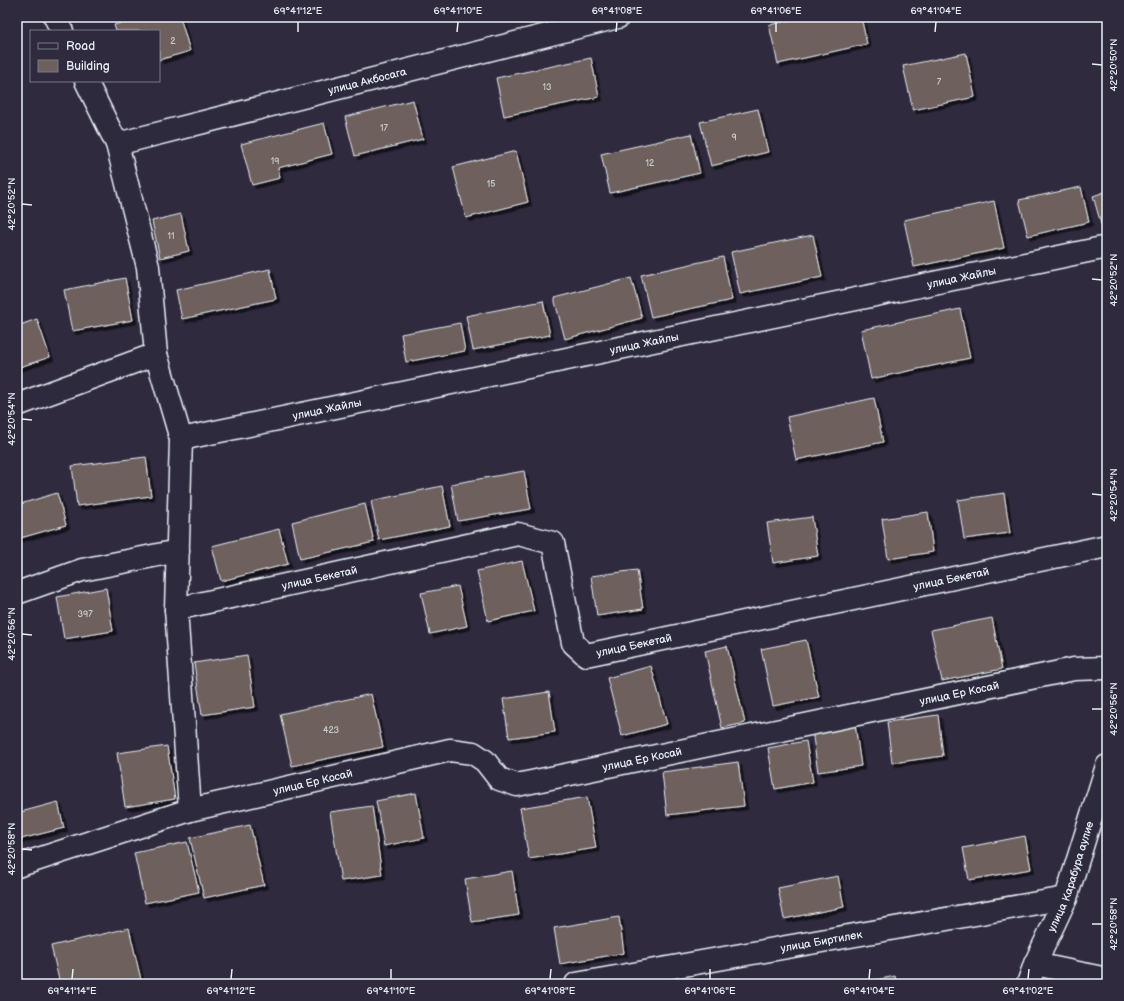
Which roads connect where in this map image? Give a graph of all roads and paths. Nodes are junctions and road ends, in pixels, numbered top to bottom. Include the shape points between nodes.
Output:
1 (56, 17) edge
2 (618, 17) edge
3 (62, 30) edge
4 (86, 82) edge
5 (117, 144) junction
6 (1107, 247) edge
7 (156, 354) junction
8 (17, 405) edge
9 (182, 439) junction
10 (1107, 546) edge
11 (178, 551) junction
12 (17, 593) edge
13 (176, 609) junction
14 (1107, 668) edge
15 (1107, 766) edge
16 (190, 810) junction
17 (17, 866) edge
18 (1066, 898) junction
19 (1035, 964) junction
20 (1107, 979) edge
21 (576, 984) edge
22 (1028, 984) edge

1 - 3 street
2 - 5 street, улица Акбосага
4 - 5 street
5 - 7 street via 148,267
6 - 9 street, улица Жайлы
7 - 8 street
7 - 9 street
9 - 11 street
10 - 13 street, улица Бекетай via 586,655 573,644 553,543 518,534
11 - 12 street via 82,570
11 - 13 street
13 - 16 street
14 - 16 street, улица Ер Косай via 1074,669 517,785 499,779 485,762 473,753 450,750
15 - 18 street, улица Карабура аулие
16 - 17 street, улица Ер Косай
18 - 19 street, улица Карабура аулие
18 - 21 street, улица Биртилек
19 - 20 street
19 - 22 street, улица Карабура аулие

